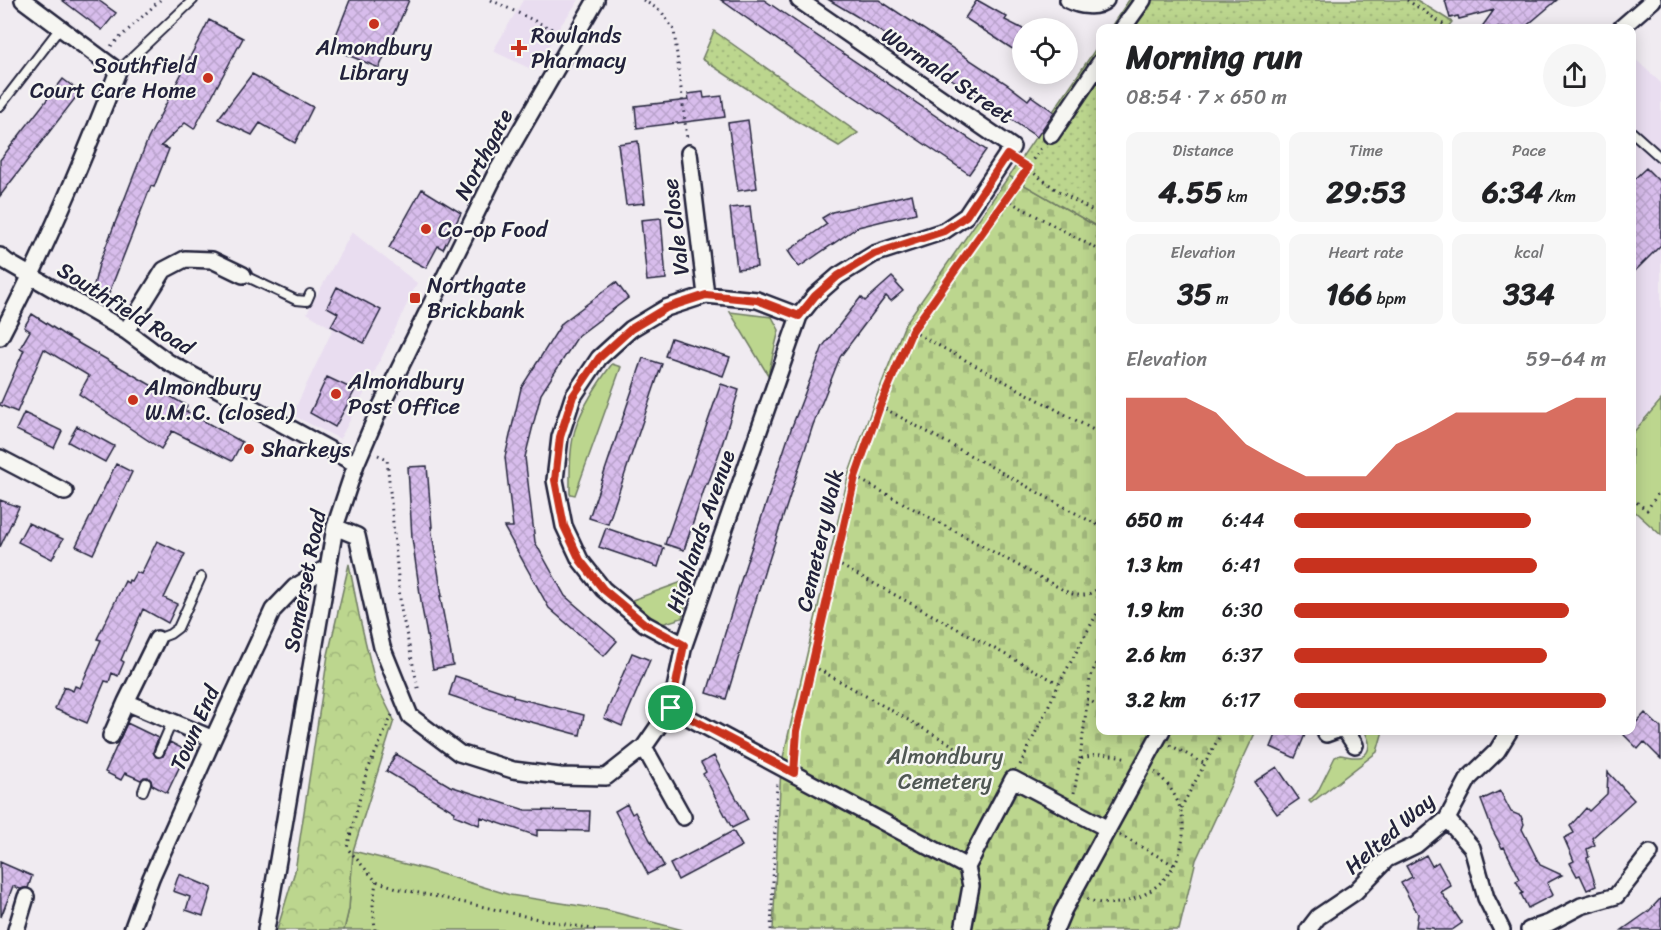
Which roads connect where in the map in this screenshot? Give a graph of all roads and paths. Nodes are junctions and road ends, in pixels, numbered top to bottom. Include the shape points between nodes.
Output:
1 (23, 0) edge
2 (160, 0) edge
3 (193, 0) edge
4 (491, 0) edge
5 (596, 0) edge
6 (643, 0) edge
7 (799, 0) edge
8 (1068, 0) edge
9 (1106, 0) edge
10 (1143, 0) edge
11 (1407, 0) edge
12 (1653, 0) edge
13 (1126, 24) edge
14 (1443, 24) edge
15 (1626, 24) edge
16 (60, 27) junction
17 (573, 40) junction
18 (100, 57) junction
19 (1096, 68) edge
20 (118, 71) junction
21 (0, 106) edge
22 (1051, 135) joint
23 (1636, 136) edge
24 (1010, 151) junction
25 (688, 153) joint
26 (1661, 158) edge
27 (1028, 168) junction
28 (1005, 199) junction
29 (1096, 213) edge
30 (1096, 248) edge
31 (0, 256) edge
32 (243, 274) joint
33 (32, 276) junction
34 (310, 294) dead end
35 (706, 295) junction
36 (799, 316) junction
37 (126, 331) junction
38 (912, 331) junction
39 (0, 337) edge
40 (880, 406) junction
41 (1096, 431) edge
42 (0, 458) edge
43 (387, 459) dead end
44 (356, 464) junction
45 (855, 477) junction
46 (1661, 489) edge
47 (65, 492) dead end
48 (1636, 502) edge
49 (1096, 524) edge
50 (335, 527) junction
51 (836, 563) junction
52 (328, 567) junction
53 (201, 577) dead end
54 (1096, 590) edge
55 (1096, 615) edge
56 (156, 639) joint
57 (684, 645) junction
58 (1096, 663) edge
59 (813, 666) junction
60 (1059, 684) junction
61 (401, 694) junction
62 (421, 697) dead end
63 (1087, 699) junction
64 (126, 702) junction
65 (1096, 704) edge
66 (671, 708) junction
67 (172, 722) junction
68 (1159, 735) edge
69 (1162, 735) edge
70 (1220, 735) edge
71 (1348, 735) edge
72 (1507, 735) edge
73 (111, 736) dead end
74 (213, 739) junction
75 (1355, 745) dead end
76 (644, 747) junction
77 (159, 752) dead end
78 (1080, 759) junction
79 (1205, 764) junction
80 (778, 765) junction
81 (1143, 765) junction
82 (794, 773) junction
83 (1013, 779) junction
84 (1070, 809) junction
85 (1181, 809) junction
86 (683, 817) dead end
87 (1448, 819) junction
88 (1108, 829) junction
89 (1650, 853) dead end
90 (1174, 865) junction
91 (967, 867) junction
92 (376, 881) junction
93 (1073, 893) junction
94 (26, 897) dead end
95 (16, 930) edge
96 (132, 930) edge
97 (266, 930) edge
98 (375, 930) edge
99 (598, 930) edge
100 (771, 930) edge
101 (963, 930) edge
102 (1055, 930) edge
103 (1308, 930) edge
104 (1502, 930) edge
105 (1529, 930) edge

1 - 16 street
2 - 18 path
3 - 20 lane
4 - 17 path
5 - 17 street, Northgate
6 - 25 path via 661,11 674,30
7 - 24 street, Wormald Street
8 - 9 street via 1086,6 1100,5
10 - 13 street
11 - 14 path
12 - 15 street
16 - 18 street
16 - 21 lane
17 - 44 street, Northgate via 496,173
18 - 20 street
19 - 22 street
20 - 33 street
22 - 27 path, Cemetery Walk
23 - 26 lane
24 - 27 path
24 - 36 street, Highlands Avenue via 966,216 944,231 874,254 838,276
25 - 35 street, Vale Close
27 - 28 path, Cemetery Walk
27 - 29 path
28 - 30 path
28 - 38 path, Cemetery Walk
31 - 33 street, Southfield Road
32 - 34 lane via 296,300 307,301
32 - 37 street via 212,260 185,260 164,270
33 - 37 street, Southfield Road
33 - 39 street
35 - 36 street via 757,300
35 - 57 street via 666,308 631,329 599,358 573,396 560,437 555,480 564,526 580,560 603,589 645,624
36 - 57 street, Highlands Avenue
37 - 44 street, Southfield Road via 168,362
38 - 40 path, Cemetery Walk
38 - 41 path
40 - 45 path, Cemetery Walk
40 - 49 path
42 - 47 street
43 - 62 path via 401,609
44 - 50 street, Somerset Road
45 - 51 path, Cemetery Walk
45 - 54 path via 1069,593 1081,597
46 - 48 path via 1647,510
50 - 52 street, Somerset Road
50 - 61 street, Highlands Avenue via 357,536 382,647
51 - 59 path, Cemetery Walk
51 - 60 path
52 - 74 street, Town End via 295,587 273,610
52 - 97 street, Somerset Road
53 - 56 lane via 178,628
55 - 60 path
56 - 64 street
57 - 66 street, Highlands Avenue
58 - 63 path
59 - 82 path, Cemetery Walk via 797,731
59 - 83 path
60 - 83 path
61 - 76 street, Highlands Avenue via 411,716 459,753 513,770 606,777
61 - 92 path via 366,774 347,848
63 - 65 path
63 - 78 path
64 - 67 street
64 - 73 street
66 - 76 street, Highlands Avenue
66 - 80 street
67 - 74 street
67 - 77 lane
68 - 81 street
69 - 79 path
70 - 79 path
71 - 75 street
72 - 87 street, Helted Way via 1497,751 1469,777
74 - 96 street, Town End
76 - 86 street
78 - 81 path via 1114,754
78 - 84 path
79 - 85 path
80 - 82 street
80 - 100 path
81 - 85 path via 1166,781
81 - 88 street
82 - 91 street
83 - 84 street
83 - 91 street
84 - 88 street
85 - 90 path via 1183,838
87 - 103 street, Helted Way via 1416,845 1387,859 1355,892 1318,916
87 - 104 street via 1472,848 1486,898
88 - 90 path
88 - 93 street
89 - 105 street via 1616,896 1581,906
90 - 93 path via 1155,888 1124,903 1091,901
91 - 101 street via 971,886
92 - 98 path
92 - 99 path
93 - 102 street
94 - 95 street

